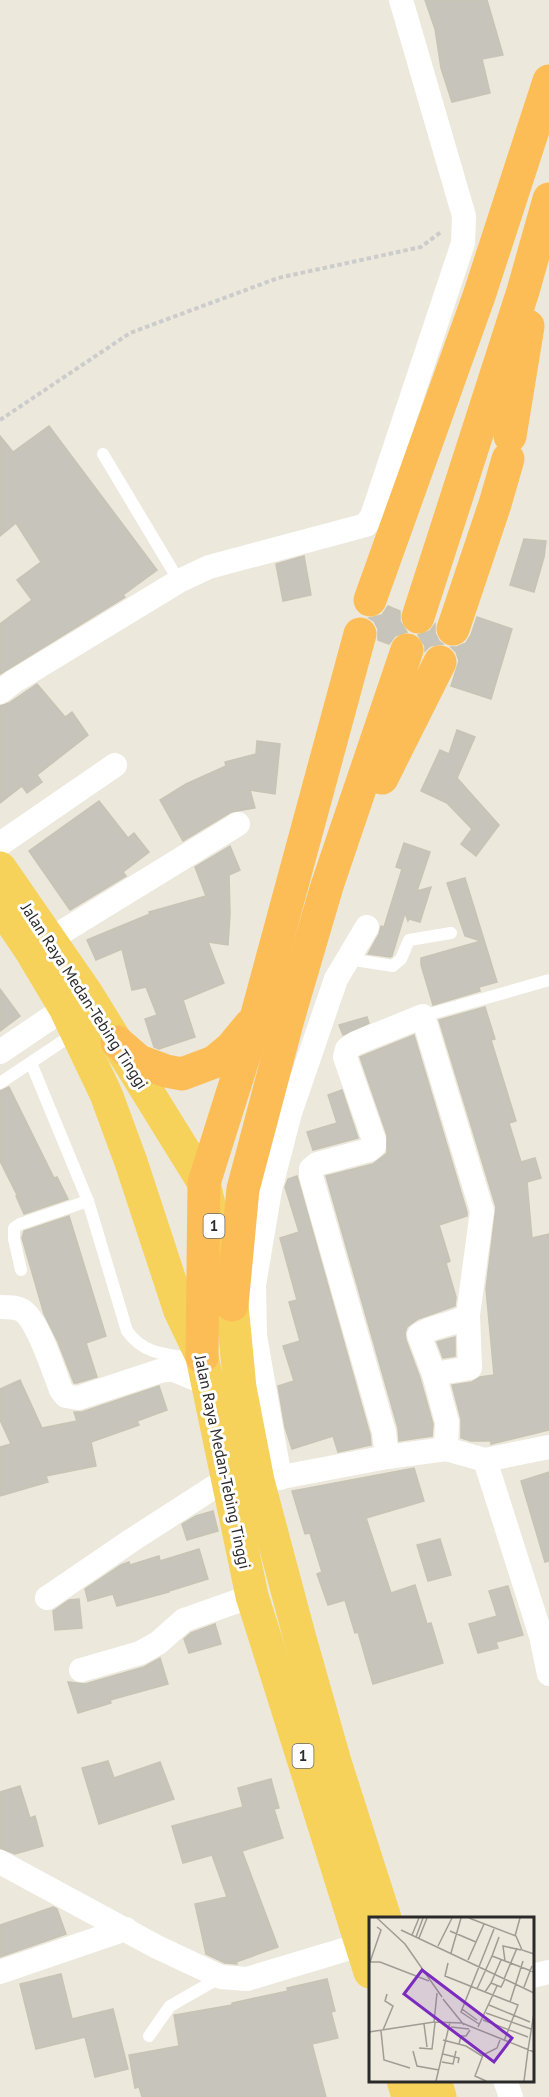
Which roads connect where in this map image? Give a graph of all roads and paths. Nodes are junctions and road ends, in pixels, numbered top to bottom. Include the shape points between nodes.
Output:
1 (400, 0) edge
2 (549, 81) edge
3 (547, 205) edge
4 (464, 216) junction
5 (0, 420) edge
6 (103, 454) dead end
7 (179, 581) junction
8 (370, 600) dead end
9 (418, 617) dead end
10 (453, 629) dead end
11 (360, 634) dead end
12 (407, 650) dead end
13 (440, 662) dead end
14 (0, 692) edge
15 (115, 765) dead end
16 (238, 824) dead end
17 (0, 844) edge
18 (0, 868) edge
19 (327, 886) junction
20 (0, 905) edge
21 (367, 927) dead end
22 (451, 933) dead end
23 (40, 945) junction
24 (348, 959) junction
25 (549, 980) edge
26 (76, 1011) junction
27 (423, 1016) junction
28 (256, 1018) junction
29 (117, 1042) junction
30 (0, 1052) edge
31 (31, 1064) junction
32 (0, 1083) edge
33 (204, 1184) junction
34 (88, 1201) junction
35 (21, 1270) dead end
36 (232, 1305) junction
37 (0, 1307) edge
38 (468, 1315) junction
39 (205, 1367) junction
40 (434, 1374) junction
41 (549, 1447) edge
42 (446, 1449) junction
43 (387, 1457) junction
44 (485, 1460) junction
45 (255, 1479) junction
46 (252, 1596) junction
47 (47, 1598) dead end
48 (545, 1635) edge
49 (81, 1670) dead end
50 (549, 1674) edge
51 (0, 1862) edge
52 (385, 1917) edge
53 (126, 1929) junction
54 (368, 1953) edge
55 (0, 1972) edge
56 (549, 1972) edge
57 (534, 1976) edge
58 (221, 1977) junction
59 (149, 2036) dead end
60 (404, 2082) edge
61 (436, 2082) edge
62 (506, 2082) edge
63 (408, 2097) edge
64 (440, 2097) edge
65 (511, 2097) edge

1 - 4 street
2 - 8 highway via 479,296
3 - 9 highway
3 - 10 highway via 509,448 495,504
4 - 5 path via 421,247 278,278 130,333
4 - 7 street via 464,243 366,525 209,567
6 - 7 lane
7 - 14 street
11 - 28 highway
12 - 19 highway
13 - 19 highway
15 - 17 street
16 - 23 street
18 - 23 highway, Jalan Raya Medan-Tebing Tinggi / 1
19 - 36 highway via 243,1189
20 - 23 highway, Jalan Raya Medan-Tebing Tinggi / 1
21 - 24 street
22 - 24 lane via 409,940 401,959 393,966
23 - 26 highway, Jalan Raya Medan-Tebing Tinggi / 1
24 - 45 street via 336,979 290,1113 270,1190 254,1286
25 - 27 lane
26 - 29 highway, Jalan Raya Medan-Tebing Tinggi / 1
26 - 30 street
26 - 31 lane
26 - 39 highway, Jalan Raya Medan-Tebing Tinggi / 1 via 180,1311
27 - 38 street via 482,1211
27 - 43 street via 347,1049 345,1057 374,1146 311,1169 384,1432
28 - 29 highway via 214,1062 182,1074 139,1061
28 - 33 highway
29 - 33 highway, Jalan Raya Medan-Tebing Tinggi / 1
31 - 32 lane
31 - 34 lane
33 - 36 highway, Jalan Raya Medan-Tebing Tinggi / 1
33 - 39 highway
34 - 35 lane via 14,1228
34 - 39 lane via 127,1331 145,1349
36 - 45 highway, Jalan Raya Medan-Tebing Tinggi / 1
37 - 39 street via 23,1311 32,1320 66,1396 78,1398 163,1370
38 - 40 street via 470,1368
38 - 40 street via 419,1335
39 - 45 highway, Jalan Raya Medan-Tebing Tinggi / 1
40 - 42 street via 447,1422
41 - 44 street
42 - 43 street
42 - 44 street
43 - 45 street
44 - 48 street
45 - 46 highway, Jalan Raya Medan-Tebing Tinggi / 1
45 - 47 street via 132,1540
45 - 52 highway, Jalan Raya Medan-Tebing Tinggi / 1 via 335,1762
46 - 49 street via 184,1620 159,1643 140,1653
46 - 54 highway, Jalan Raya Medan-Tebing Tinggi / 1
48 - 50 street
51 - 53 street
53 - 55 street
53 - 58 street
54 - 58 street via 247,1979
56 - 57 street
58 - 59 lane via 170,2006
60 - 63 highway
61 - 64 highway
62 - 65 street

